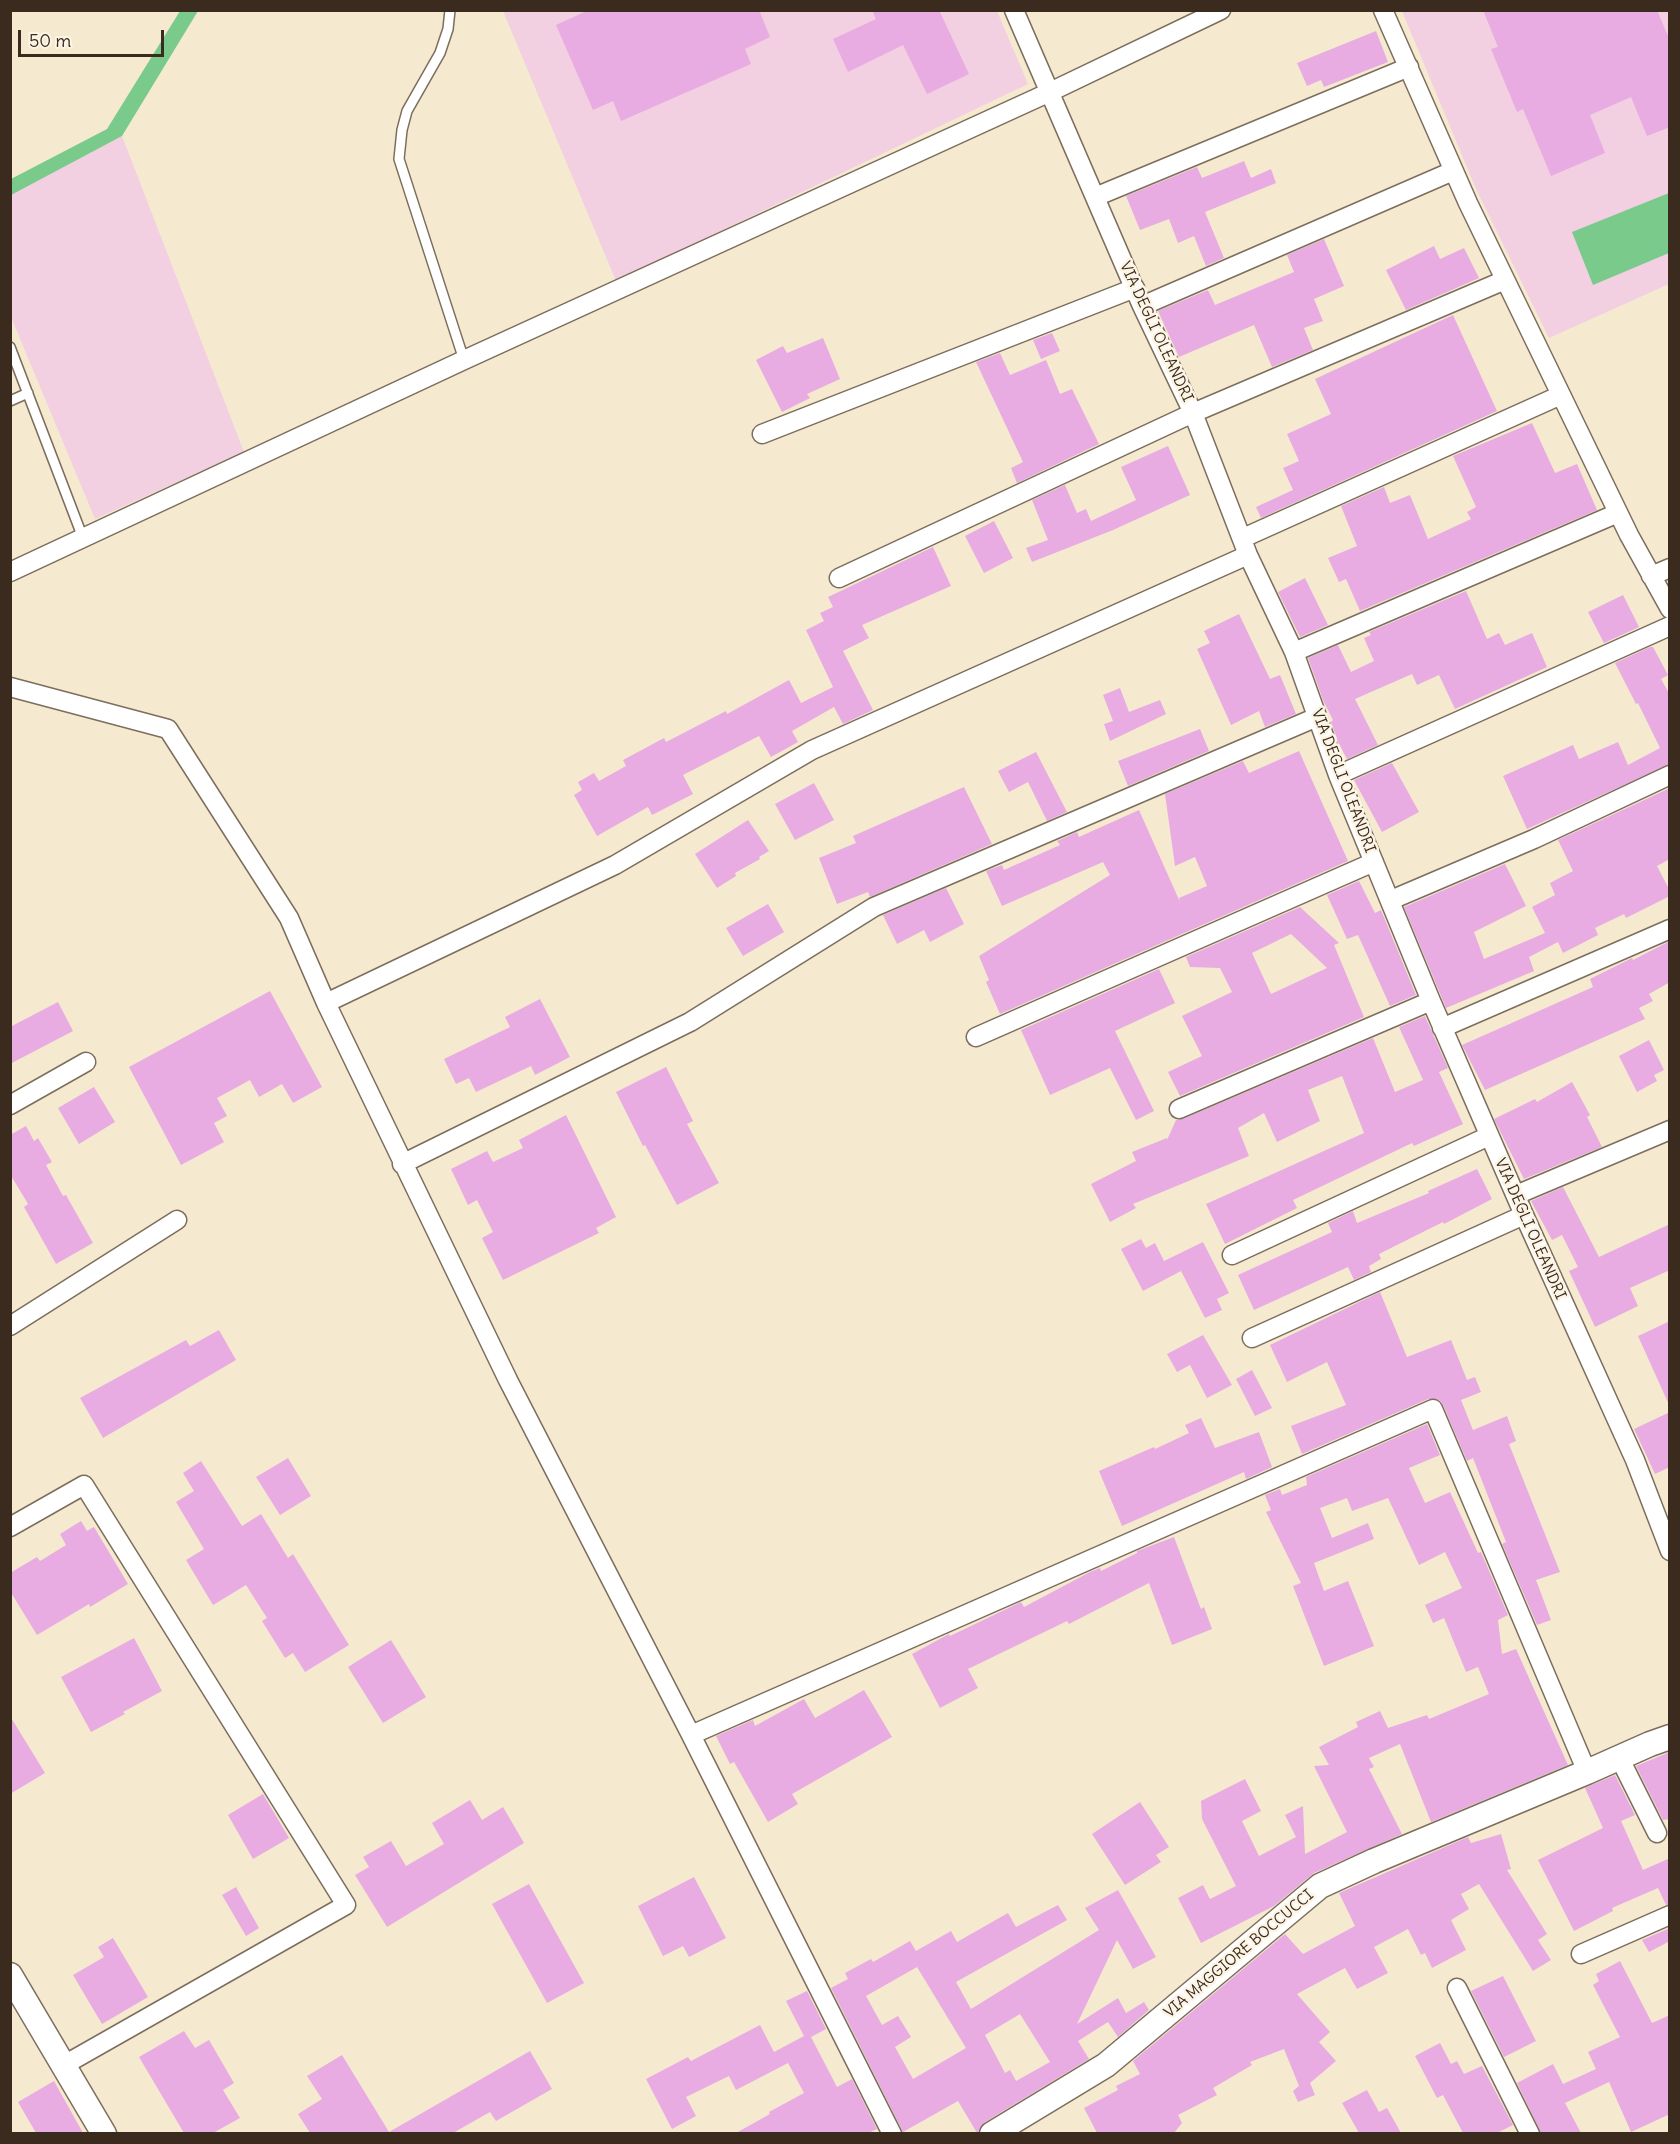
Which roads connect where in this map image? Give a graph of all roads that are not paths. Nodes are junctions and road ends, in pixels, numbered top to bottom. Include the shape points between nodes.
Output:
1 (450, 10) edge
2 (1014, 10) edge
3 (1221, 10) edge
4 (1383, 10) edge
5 (1409, 67) junction
6 (1050, 92) junction
7 (1453, 171) junction
8 (1095, 197) junction
9 (1505, 279) junction
10 (1135, 288) junction
11 (1142, 306) junction
12 (10, 347) edge
13 (464, 360) junction
14 (28, 393) junction
15 (1561, 395) junction
16 (10, 401) edge
17 (1193, 413) junction
18 (762, 434) dead end
19 (1618, 513) junction
20 (83, 538) junction
21 (1245, 547) junction
22 (1670, 568) edge
23 (10, 572) edge
24 (1652, 576) junction
25 (839, 578) dead end
26 (1670, 609) edge
27 (1670, 626) edge
28 (1294, 652) junction
29 (10, 687) edge
30 (1317, 717) junction
31 (1338, 775) junction
32 (1670, 775) edge
33 (1374, 862) junction
34 (1391, 900) junction
35 (1670, 928) edge
36 (1431, 1001) junction
37 (326, 1003) junction
38 (1442, 1028) junction
39 (976, 1037) dead end
40 (86, 1062) dead end
41 (10, 1105) edge
42 (1179, 1109) dead end
43 (1670, 1130) edge
44 (1489, 1137) junction
45 (402, 1164) junction
46 (1516, 1195) junction
47 (1524, 1215) junction
48 (177, 1220) dead end
49 (1232, 1254) dead end
50 (10, 1326) edge
51 (1252, 1338) dead end
52 (14, 1518) edge
53 (1670, 1551) edge
54 (691, 1735) junction
55 (1670, 1737) edge
56 (1619, 1757) junction
57 (1587, 1772) junction
58 (1657, 1833) dead end
59 (1670, 1915) edge
60 (1581, 1954) dead end
61 (10, 1975) edge
62 (1457, 1988) dead end
63 (64, 2065) junction
64 (1523, 2131) edge
65 (104, 2133) edge
66 (892, 2133) edge
67 (992, 2133) edge

1 - 13 lane via 440,53 407,111 399,159
2 - 6 street, VIA DEGLI OLEANDRI
3 - 6 street
4 - 5 street
5 - 7 street
5 - 8 street
6 - 8 street, VIA DEGLI OLEANDRI
6 - 13 street
7 - 9 street
7 - 11 street
8 - 10 street, VIA DEGLI OLEANDRI
9 - 15 street
9 - 17 street
10 - 11 street, VIA DEGLI OLEANDRI
10 - 18 street
11 - 17 street, VIA DEGLI OLEANDRI
12 - 14 lane
13 - 20 street
14 - 16 lane
14 - 20 lane
15 - 19 street
15 - 21 street
17 - 21 street, VIA DEGLI OLEANDRI
17 - 25 street
19 - 24 street
19 - 28 street
20 - 23 street
21 - 28 street, VIA DEGLI OLEANDRI
21 - 37 street via 812,750 615,865
22 - 24 street
24 - 26 street
27 - 31 street
28 - 30 street, VIA DEGLI OLEANDRI
29 - 37 street via 168,729 289,918
30 - 31 street, VIA DEGLI OLEANDRI
30 - 45 street via 874,907 690,1022
31 - 33 street, VIA DEGLI OLEANDRI
32 - 34 street
33 - 34 street, VIA DEGLI OLEANDRI
33 - 39 street
34 - 36 street, VIA DEGLI OLEANDRI
35 - 38 street
36 - 38 street, VIA DEGLI OLEANDRI
36 - 42 street
37 - 45 street
38 - 44 street, VIA DEGLI OLEANDRI
40 - 41 street
43 - 46 street
44 - 46 street, VIA DEGLI OLEANDRI
44 - 49 street
45 - 54 street
46 - 47 street, VIA DEGLI OLEANDRI
47 - 51 street
47 - 53 street, VIA DEGLI OLEANDRI via 1635,1460
48 - 50 street
52 - 63 street via 84,1485 346,1905
54 - 57 street via 1433,1409
54 - 66 street
55 - 56 street, VIA MAGGIORE BOCCUCCI
56 - 57 street, VIA MAGGIORE BOCCUCCI
56 - 58 street
57 - 67 street, VIA MAGGIORE BOCCUCCI via 1320,1886 1106,2065
59 - 60 street
61 - 63 street
62 - 64 street
63 - 65 street

